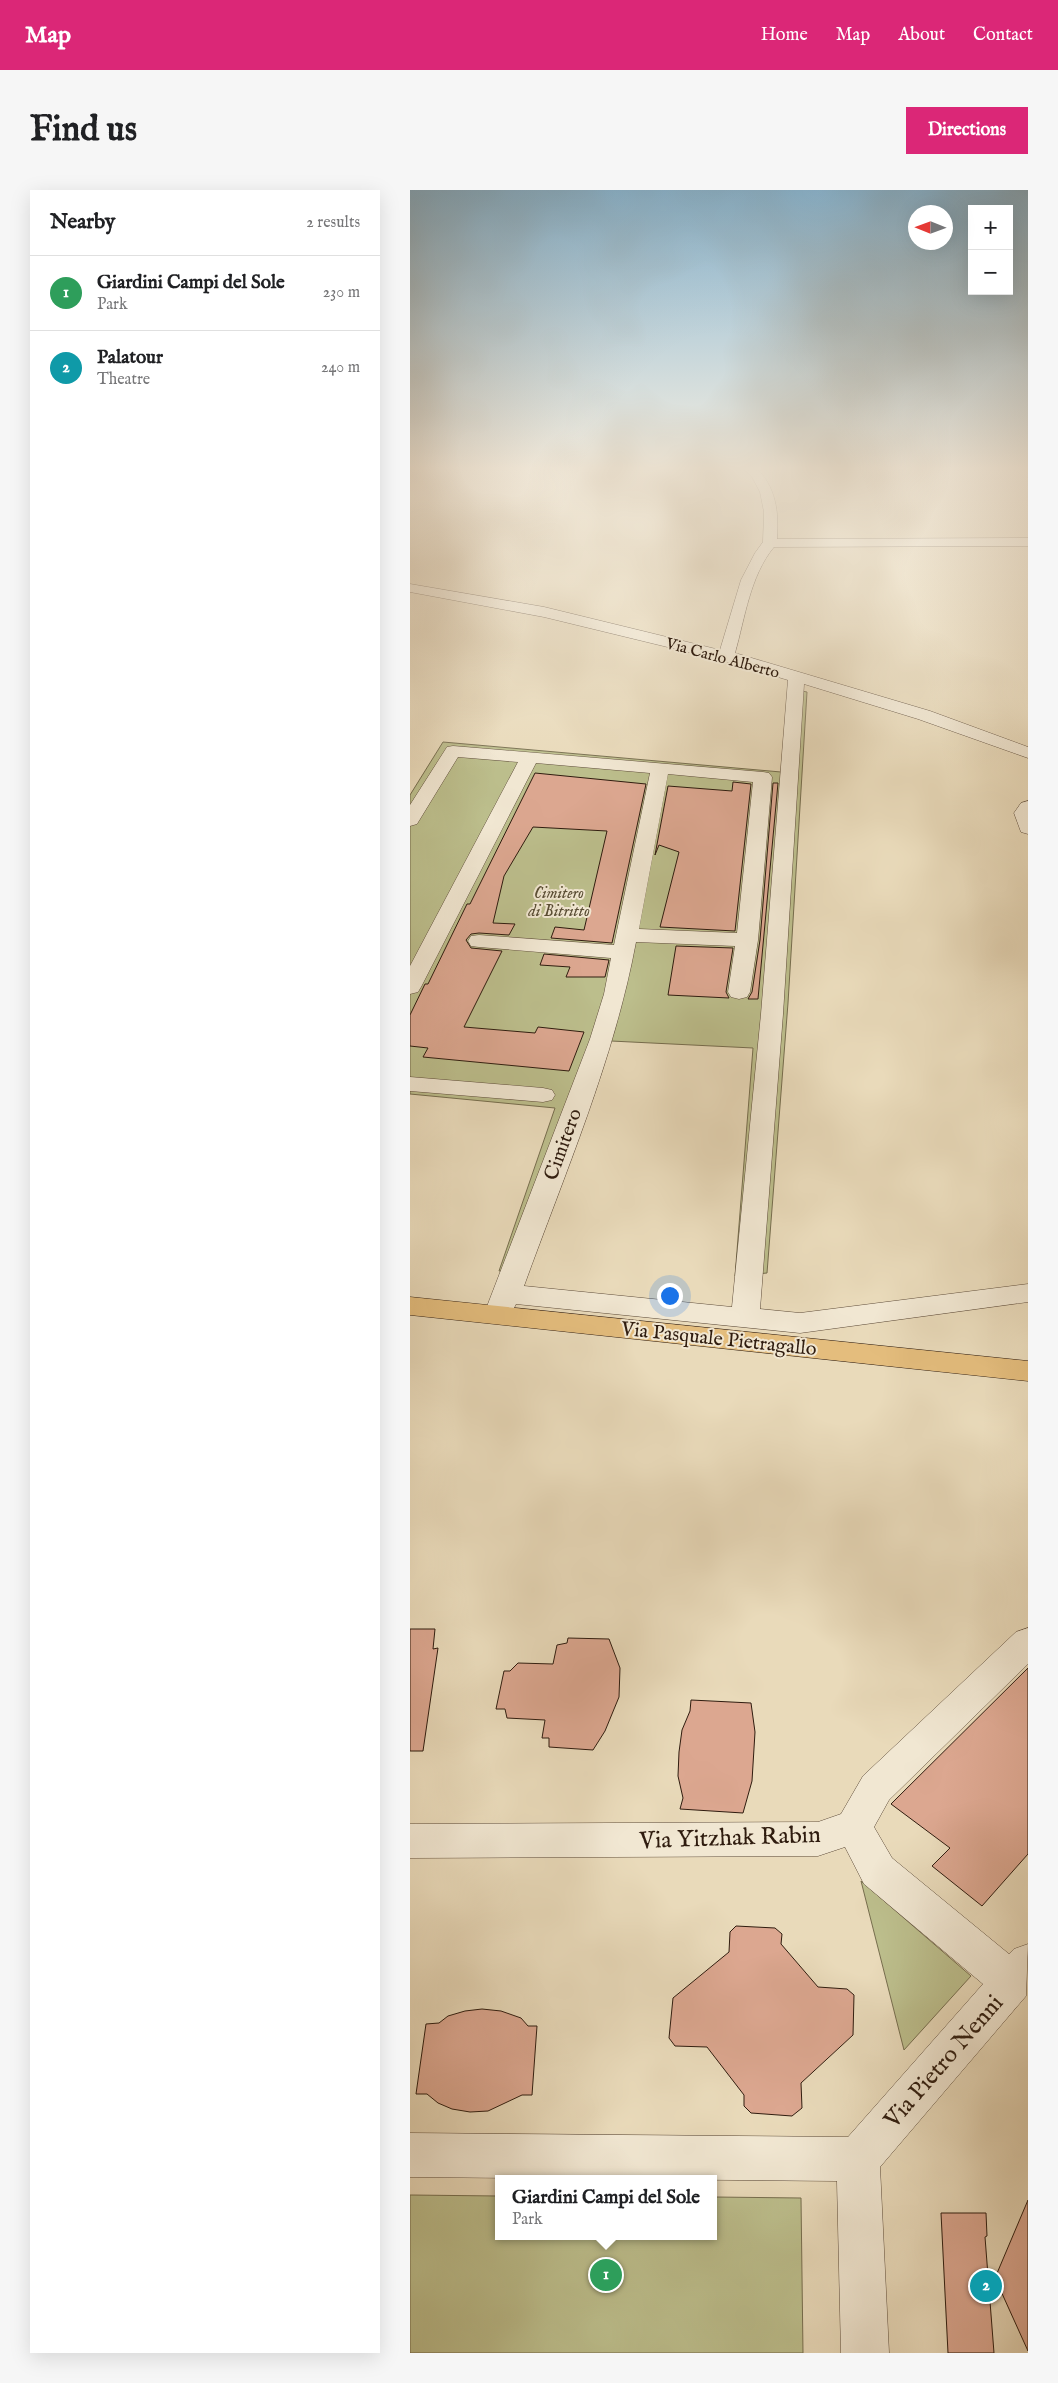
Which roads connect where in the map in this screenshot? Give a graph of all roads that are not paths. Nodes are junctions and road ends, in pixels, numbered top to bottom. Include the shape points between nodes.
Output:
1 (753, 568) edge
2 (410, 588) edge
3 (726, 656) junction
4 (796, 677) junction
5 (1028, 753) edge
6 (530, 757) junction
7 (660, 769) junction
8 (1028, 807) edge
9 (410, 820) edge
10 (1028, 828) edge
11 (746, 940) junction
12 (479, 941) dead end
13 (625, 944) junction
14 (410, 987) edge
15 (739, 992) dead end
16 (410, 1084) edge
17 (542, 1095) dead end
18 (1028, 1293) edge
19 (502, 1304) junction
20 (410, 1306) edge
21 (745, 1318) junction
22 (798, 1334) junction
23 (1028, 1371) edge
24 (1028, 1642) edge
25 (854, 1828) junction
26 (410, 1841) edge
27 (1020, 1972) edge
28 (410, 2155) edge
29 (858, 2159) junction
30 (866, 2353) edge

1 - 3 street
2 - 3 street, Via Carlo Alberto via 544,612
3 - 4 street, Via Carlo Alberto
4 - 5 street, Via Carlo Alberto via 924,714
4 - 21 street via 772,1014
6 - 7 street
6 - 9 street via 453,751
6 - 14 street
7 - 11 street via 763,776
7 - 13 street, Cimitero
8 - 10 street via 1023,812
11 - 13 street
11 - 15 street
12 - 13 street
13 - 19 street, Cimitero via 602,1039
16 - 17 street
18 - 22 street
19 - 20 main road, Via Pasquale Pietragallo
19 - 21 street
19 - 22 main road, Via Pasquale Pietragallo
21 - 22 street
22 - 23 main road, Via Pasquale Pietragallo
24 - 25 street via 876,1788
25 - 26 street, Via Yitzhak Rabin via 818,1839
25 - 27 street via 878,1870
27 - 29 street, Via Pietro Nenni
28 - 29 street
29 - 30 street

